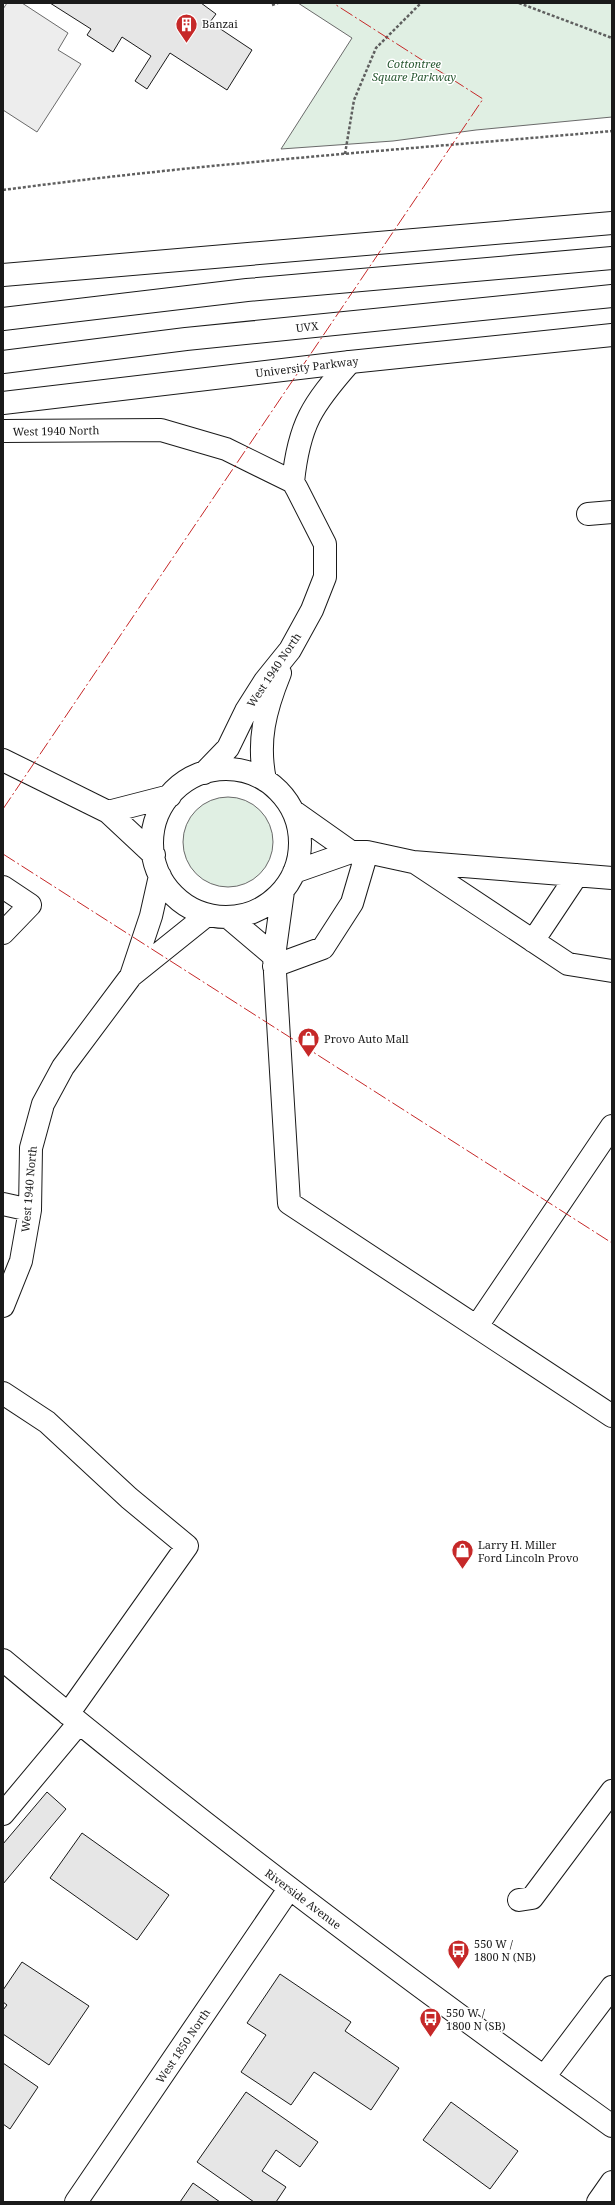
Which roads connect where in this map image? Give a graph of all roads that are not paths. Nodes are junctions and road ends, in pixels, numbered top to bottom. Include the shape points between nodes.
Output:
1 (612, 223) edge
2 (612, 258) edge
3 (3, 275) edge
4 (612, 296) edge
5 (3, 319) edge
6 (612, 335) edge
7 (3, 362) edge
8 (350, 362) junction
9 (3, 403) edge
10 (3, 431) edge
11 (292, 482) junction
12 (612, 512) edge
13 (588, 514) dead end
14 (290, 650) junction
15 (3, 760) edge
16 (204, 772) junction
17 (265, 780) junction
18 (170, 796) junction
19 (293, 811) junction
20 (108, 812) junction
21 (359, 852) junction
22 (413, 862) junction
23 (157, 866) junction
24 (294, 872) junction
25 (577, 875) junction
26 (612, 878) edge
27 (3, 887) edge
28 (284, 891) junction
29 (217, 916) junction
30 (3, 933) edge
31 (533, 941) junction
32 (274, 961) junction
33 (612, 971) edge
34 (131, 976) junction
35 (612, 1126) edge
36 (3, 1204) edge
37 (30, 1210) junction
38 (3, 1306) edge
39 (477, 1326) junction
40 (3, 1393) edge
41 (612, 1416) edge
42 (3, 1660) edge
43 (73, 1719) junction
44 (612, 1792) edge
45 (3, 1814) edge
46 (290, 1889) junction
47 (519, 1900) dead end
48 (612, 1987) edge
49 (544, 2077) junction
50 (612, 2126) edge
51 (612, 2182) edge
52 (76, 2202) edge
53 (598, 2202) edge

1 - 3 street
2 - 5 street via 255,289
4 - 7 street, UVX via 186,339
6 - 8 street, University Parkway
8 - 9 street, University Parkway
8 - 11 street via 308,416 296,451
10 - 11 street, West 1940 North via 161,430 226,450
11 - 14 street, West 1940 North via 325,544 325,577 312,610
12 - 13 street
14 - 16 street, West 1940 North via 265,681 246,711 228,748
14 - 17 street via 268,706 261,734 260,758
15 - 20 street
16 - 17 street via 232,770 246,772
16 - 18 street, West 1940 North via 185,782
17 - 19 street via 281,793
18 - 20 street
18 - 23 street, West 1940 North via 158,814 153,834
19 - 21 street
19 - 24 street via 299,831 300,852
20 - 23 street
21 - 22 street
21 - 24 street
21 - 32 street via 352,903 323,948
22 - 25 street
22 - 31 street
23 - 29 street via 171,893 188,906
23 - 34 street, West 1940 North via 151,916
24 - 28 street
25 - 26 street
25 - 31 street
27 - 30 street via 30,905
28 - 29 street via 268,905 249,914
28 - 32 street
29 - 32 street
29 - 34 street, West 1940 North
31 - 33 street via 568,964
32 - 39 street via 289,1203
34 - 37 street, West 1940 North via 63,1067 43,1104 31,1148
35 - 39 street
36 - 37 street
37 - 38 street, West 1940 North via 21,1261
39 - 41 street
40 - 43 street via 47,1422 129,1498 186,1546
42 - 43 street, Riverside Avenue
43 - 45 street
43 - 46 street, Riverside Avenue
44 - 47 street via 532,1898
46 - 49 street, Riverside Avenue
46 - 52 street, West 1850 North
48 - 49 street
49 - 50 street, Riverside Avenue
51 - 53 street

